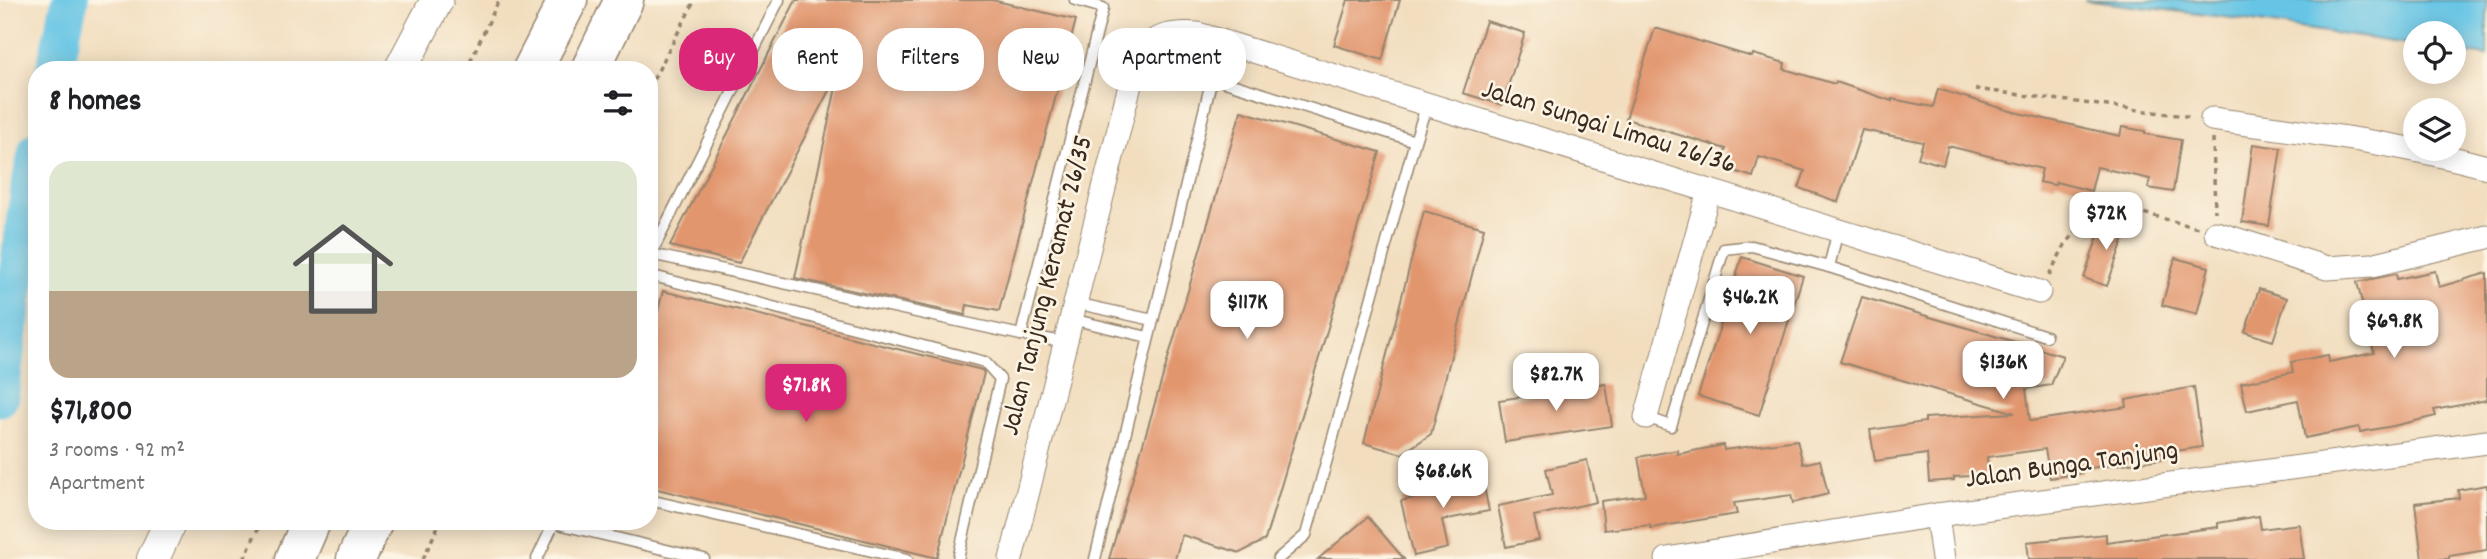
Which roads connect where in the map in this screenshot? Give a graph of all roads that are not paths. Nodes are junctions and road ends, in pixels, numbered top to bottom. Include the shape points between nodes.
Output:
1 (437, 0) edge
2 (568, 0) edge
3 (624, 0) edge
4 (779, 0) edge
5 (1075, 0) edge
6 (1246, 49) edge
7 (405, 61) edge
8 (536, 61) edge
9 (594, 61) edge
10 (1128, 91) edge
11 (1427, 104) junction
12 (2212, 119) road end
13 (1415, 141) junction
14 (2487, 167) edge
15 (1709, 191) junction
16 (1838, 230) junction
17 (2216, 233) road end
18 (2487, 237) edge
19 (658, 240) edge
20 (658, 256) edge
21 (1829, 267) junction
22 (658, 277) edge
23 (2039, 292) road end
24 (1073, 311) junction
25 (1153, 320) junction
26 (1021, 335) junction
27 (2046, 336) dead end
28 (1148, 337) junction
29 (1065, 342) junction
30 (1646, 417) joint
31 (2487, 442) edge
32 (658, 502) edge
33 (1937, 515) junction
34 (166, 530) edge
35 (308, 530) edge
36 (369, 530) edge
37 (551, 530) edge
38 (583, 530) edge
39 (1751, 552) edge
40 (153, 559) edge
41 (295, 559) edge
42 (356, 559) edge
43 (537, 559) edge
44 (704, 559) edge
45 (907, 559) edge
46 (958, 559) edge
47 (1011, 559) edge
48 (1095, 559) edge
49 (1278, 559) edge
50 (1667, 559) edge
51 (1943, 559) edge

1 - 7 main road
2 - 8 highway
3 - 9 highway
4 - 19 lane
5 - 26 lane via 1103,8
6 - 11 street, Jalan Sungai Limau 26/36
10 - 24 street, Jalan Tanjung Keramat 26/35
11 - 13 lane
11 - 15 street, Jalan Sungai Limau 26/36
12 - 14 street via 2444,155
13 - 25 lane via 1212,78
13 - 49 lane via 1306,535
15 - 16 street, Jalan Sungai Limau 26/36
15 - 30 street
16 - 21 lane
16 - 23 street, Jalan Sungai Limau 26/36
17 - 18 street via 2327,268 2372,265
20 - 26 lane
21 - 27 lane
21 - 30 lane via 1752,246 1724,249 1671,426
22 - 46 lane via 985,362 1000,379
24 - 25 lane
24 - 28 lane
24 - 29 street, Jalan Tanjung Keramat 26/35
25 - 28 lane
26 - 29 lane
28 - 48 lane
29 - 47 street, Jalan Tanjung Keramat 26/35
31 - 33 street, Jalan Bunga Tanjung
32 - 45 lane
33 - 39 street, Jalan Bunga Tanjung
33 - 51 street
34 - 40 main road
35 - 41 highway
36 - 42 highway
37 - 43 lane
38 - 44 lane
39 - 50 street, Jalan Bunga Tanjung

